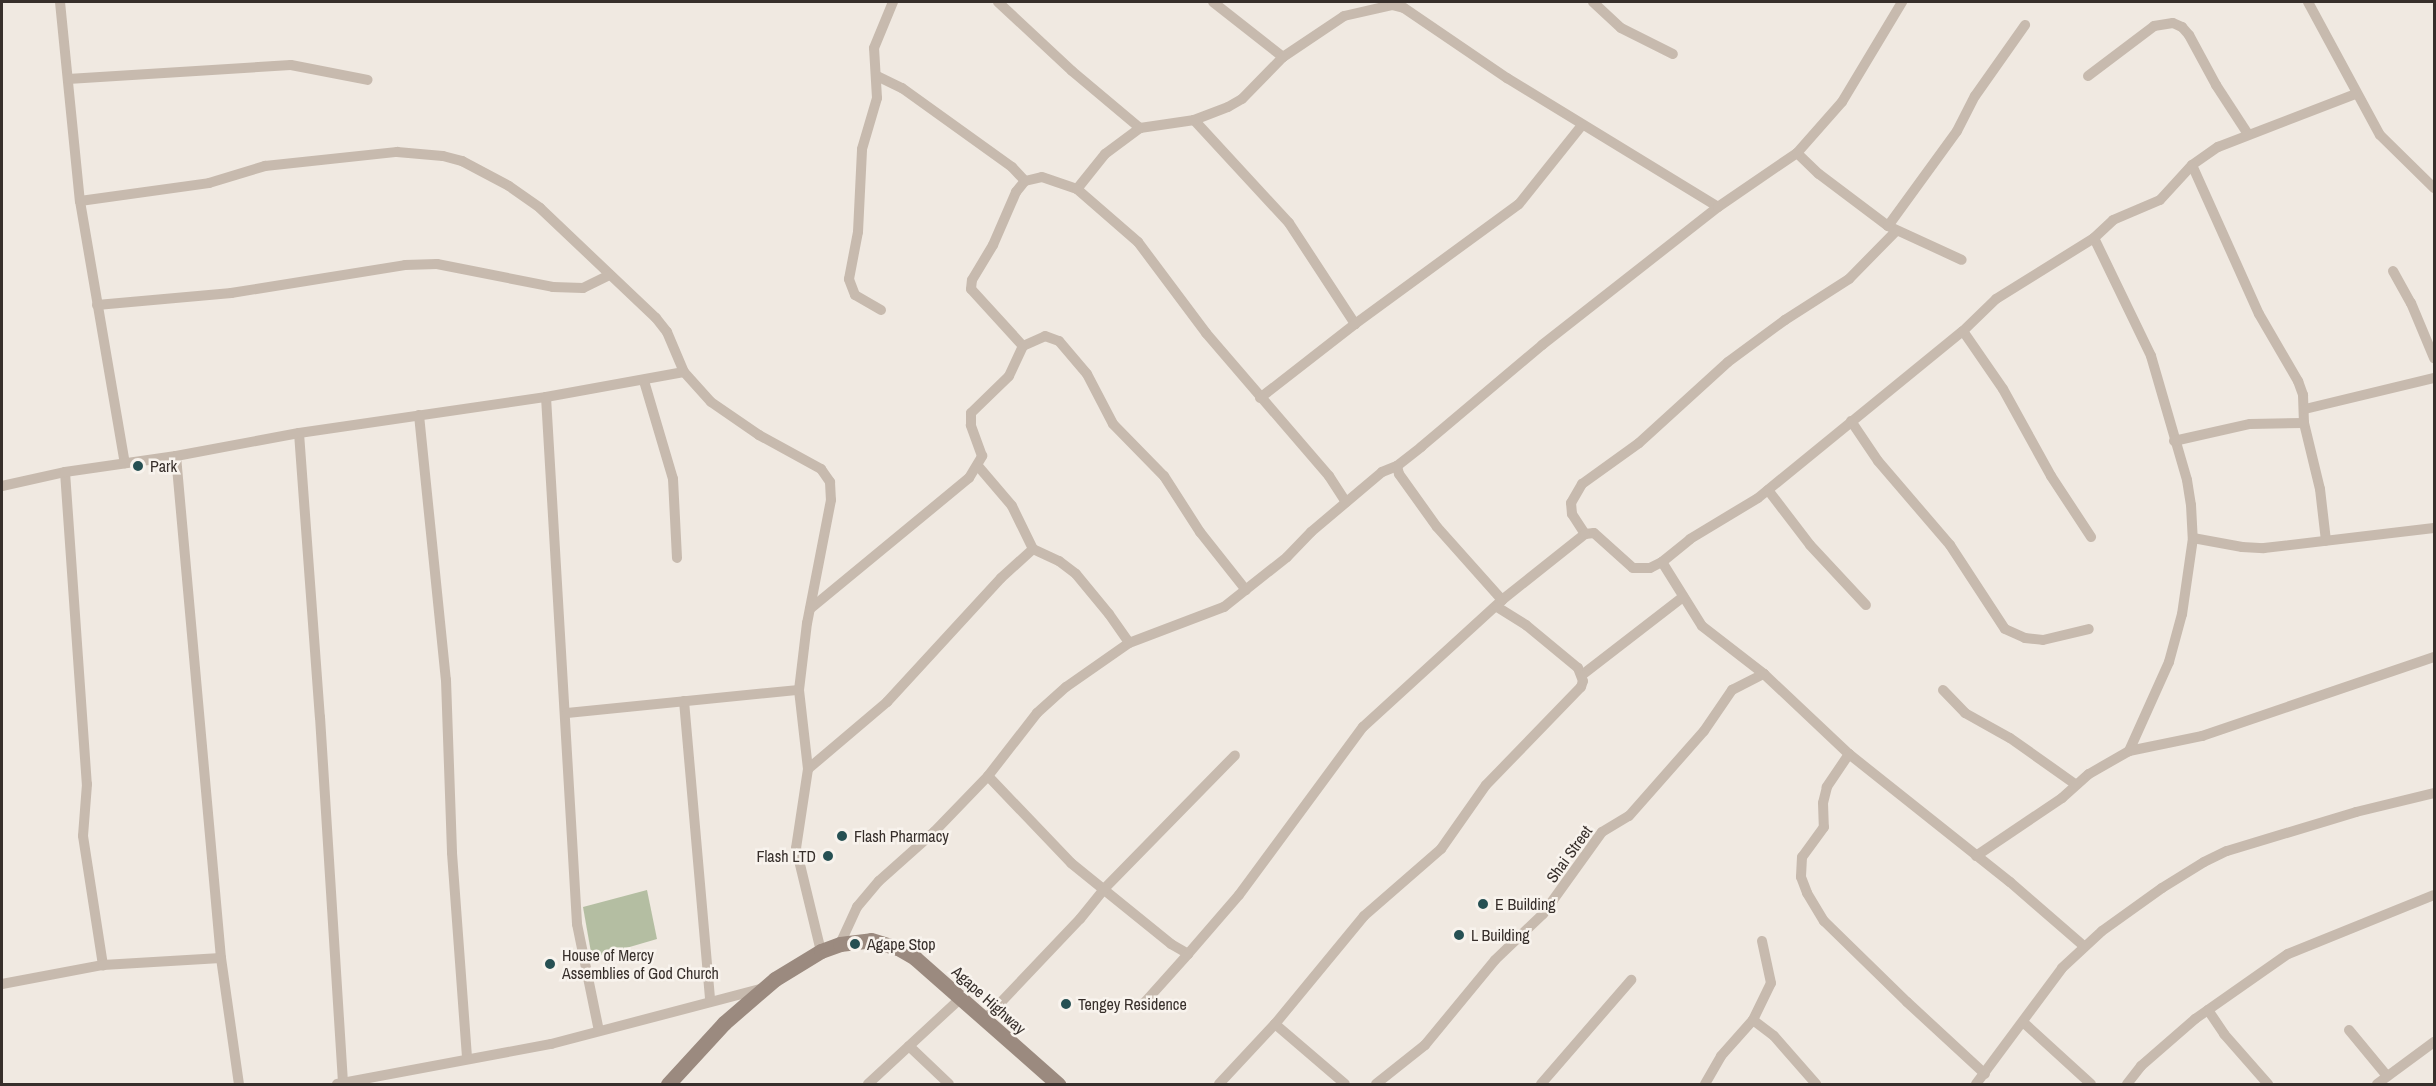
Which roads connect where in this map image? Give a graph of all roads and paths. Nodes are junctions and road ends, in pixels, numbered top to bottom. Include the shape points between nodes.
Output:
1 (60, 2) edge
2 (893, 2) edge
3 (998, 2) edge
4 (1213, 2) edge
5 (1593, 2) edge
6 (1902, 2) edge
7 (2308, 2) edge
8 (1393, 3) edge
9 (2025, 25) dead end
10 (1673, 54) dead end
11 (1283, 57) junction
12 (877, 76) junction
13 (2088, 76) dead end
14 (68, 80) junction
15 (368, 80) dead end
16 (2355, 94) junction
17 (1194, 120) junction
18 (1582, 125) junction
19 (1140, 128) junction
20 (2248, 134) junction
21 (1797, 153) junction
22 (2192, 165) junction
23 (1025, 181) junction
24 (2434, 188) edge
25 (1077, 189) junction
26 (80, 201) junction
27 (1718, 207) junction
28 (1892, 228) junction
29 (2094, 238) junction
30 (1962, 260) dead end
31 (2393, 271) dead end
32 (610, 275) junction
33 (97, 305) junction
34 (881, 310) dead end
35 (1355, 324) junction
36 (1963, 331) junction
37 (1023, 346) junction
38 (2434, 358) edge
39 (684, 372) junction
40 (2434, 378) edge
41 (644, 381) junction
42 (546, 397) junction
43 (1260, 398) junction
44 (2305, 409) junction
45 (418, 416) junction
46 (1851, 421) junction
47 (2304, 423) junction
48 (299, 433) junction
49 (2174, 441) junction
50 (176, 456) junction
51 (125, 463) junction
52 (978, 466) junction
53 (1397, 466) junction
54 (65, 472) junction
55 (2, 486) edge
56 (1768, 490) junction
57 (1346, 502) junction
58 (2434, 528) edge
59 (1584, 534) junction
60 (2091, 537) dead end
61 (2193, 538) junction
62 (2326, 541) junction
63 (1033, 549) junction
64 (677, 558) dead end
65 (1662, 562) junction
66 (1246, 590) junction
67 (1683, 597) junction
68 (1499, 603) junction
69 (1866, 604) dead end
70 (810, 609) junction
71 (2089, 629) dead end
72 (1129, 643) junction
73 (2434, 657) edge
74 (1764, 674) junction
75 (1582, 675) junction
76 (799, 690) junction
77 (1942, 690) dead end
78 (684, 701) junction
79 (567, 713) junction
80 (2129, 751) junction
81 (1849, 754) junction
82 (1235, 755) dead end
83 (808, 769) junction
84 (988, 776) junction
85 (2075, 784) junction
86 (2434, 793) edge
87 (1976, 855) junction
88 (1104, 889) junction
89 (2434, 895) edge
90 (1762, 941) dead end
91 (840, 944) junction
92 (2084, 946) junction
93 (820, 951) junction
94 (1188, 954) junction
95 (221, 958) junction
96 (104, 965) junction
97 (1631, 980) dead end
98 (2, 984) edge
99 (763, 988) junction
100 (961, 998) junction
101 (710, 1001) junction
102 (1145, 1002) dead end
103 (2208, 1010) junction
104 (985, 1019) junction
105 (1753, 1020) junction
106 (2023, 1022) junction
107 (1275, 1024) junction
108 (2349, 1030) dead end
109 (599, 1031) junction
110 (2434, 1042) edge
111 (909, 1046) junction
112 (467, 1058) junction
113 (390, 1073) junction
114 (1985, 1074) junction
115 (2387, 1076) junction
116 (239, 1084) edge
117 (340, 1084) edge
118 (393, 1084) edge
119 (668, 1084) edge
120 (868, 1084) edge
121 (949, 1084) edge
122 (1058, 1084) edge
123 (1219, 1084) edge
124 (1345, 1084) edge
125 (1376, 1084) edge
126 (1541, 1084) edge
127 (1705, 1084) edge
128 (1816, 1084) edge
129 (1976, 1084) edge
130 (2091, 1084) edge
131 (2127, 1084) edge
132 (2268, 1084) edge
133 (2377, 1084) edge

1 - 14 street
2 - 12 street via 874,48
3 - 19 street
4 - 11 street
5 - 10 street via 1621,28
6 - 21 street via 1842,102
7 - 16 street via 2345,67
8 - 11 street via 1344,16
8 - 18 street
9 - 28 street
11 - 17 street via 1242,99
12 - 23 street via 911,94 1012,167
12 - 34 street via 876,98 860,165 858,232 849,279 855,295
13 - 20 street via 2154,26 2173,23 2189,35
14 - 15 street via 291,65
14 - 26 street
16 - 20 street
16 - 24 street via 2380,135
17 - 19 street
17 - 35 street via 1289,223
18 - 27 street
18 - 35 street via 1519,204
19 - 25 street via 1105,154
20 - 22 street via 2218,147
21 - 27 street
21 - 28 street
22 - 29 street via 2160,200 2113,220
22 - 44 street via 2259,314 2298,381
23 - 25 street via 1050,178
23 - 37 street via 970,289
25 - 43 street via 1138,242
26 - 32 street via 209,183 265,166 397,152 427,154 462,161 524,196
26 - 33 street
27 - 53 street via 1542,345
28 - 30 street
28 - 59 street via 1849,279 1728,362 1639,443 1582,484 1571,503 1572,514
29 - 36 street via 1996,299
29 - 49 street via 2151,356
31 - 38 street
32 - 33 street via 583,288 553,287 437,264 405,265 220,295
32 - 39 street via 667,332
33 - 51 street
35 - 43 street
36 - 46 street
36 - 60 street via 2003,389 2051,476
37 - 52 street via 1009,376 971,413 970,425 982,456
37 - 66 street via 1045,336 1059,341 1069,351 1088,374 1113,424 1164,476 1200,532
39 - 41 street
39 - 70 street via 711,402 735,420 828,476 831,500
40 - 44 street
41 - 42 street
41 - 64 street via 673,479
42 - 45 street
42 - 79 street
43 - 57 street via 1329,476
44 - 47 street
45 - 48 street
45 - 112 street via 446,680 452,853
46 - 56 street
46 - 71 street via 1878,461 1944,537 2005,629 2025,638 2043,640
47 - 49 street via 2250,424
47 - 62 street via 2320,489
48 - 50 street
48 - 117 street via 320,705
49 - 61 street via 2188,488
50 - 51 street
50 - 95 street
51 - 54 street
52 - 63 street via 1012,506
52 - 70 street via 960,487
53 - 57 street via 1382,472
53 - 68 street via 1437,527
54 - 55 street
54 - 96 street via 87,784 83,836
56 - 65 street via 1690,539
56 - 69 street via 1810,545
57 - 66 street
58 - 62 street
59 - 65 street via 1594,533 1633,568 1650,568
59 - 68 street
61 - 62 street via 2264,548
61 - 80 street via 2182,614 2169,662
63 - 72 street via 1076,574
63 - 83 street via 1001,578 887,702
65 - 67 street
66 - 72 street via 1224,607
67 - 74 street via 1702,626
67 - 75 street
68 - 75 street
68 - 94 street via 1363,727 1234,902
70 - 76 street
72 - 84 street via 1066,687 1037,713
73 - 80 street via 2202,736
74 - 81 street
74 - 125 street, Shai Street via 1732,690 1704,731 1629,816 1602,832 1543,914 1495,960 1425,1045
75 - 107 street via 1581,687 1486,785 1441,849 1364,916
76 - 78 street
76 - 83 street
77 - 85 street via 1965,712
78 - 79 street
78 - 101 street
79 - 109 street via 577,924
80 - 85 street
81 - 87 street
81 - 114 street via 1827,787 1822,803 1824,826 1802,856 1801,877 1807,893 1824,921
82 - 88 street
83 - 93 street via 796,848
84 - 88 street via 1071,863
84 - 91 street via 928,838 879,881 857,906
85 - 87 street via 2062,798
86 - 92 street via 2227,851 2162,888
87 - 92 street
88 - 94 street
88 - 104 street
89 - 103 street via 2288,954
90 - 105 street via 1771,983
91 - 93 street, Agape Highway
91 - 100 street, Agape Highway via 872,940 898,948
92 - 106 street via 2062,968
93 - 99 street, Agape Highway
94 - 102 street
95 - 96 street
95 - 116 street
96 - 98 street
97 - 126 street
99 - 101 street
99 - 119 street, Agape Highway via 724,1023
100 - 104 street, Agape Highway
100 - 111 street
101 - 109 street
103 - 131 street via 2141,1066
103 - 132 street via 2243,1058
104 - 122 street, Agape Highway
105 - 127 street via 1721,1056
105 - 128 street via 1765,1027
106 - 114 street
106 - 130 street
107 - 123 street
107 - 124 street
108 - 115 street
109 - 112 street via 551,1044
110 - 115 street
111 - 120 street
111 - 121 street
112 - 113 street
113 - 117 street
113 - 118 street
114 - 129 street
115 - 133 street

